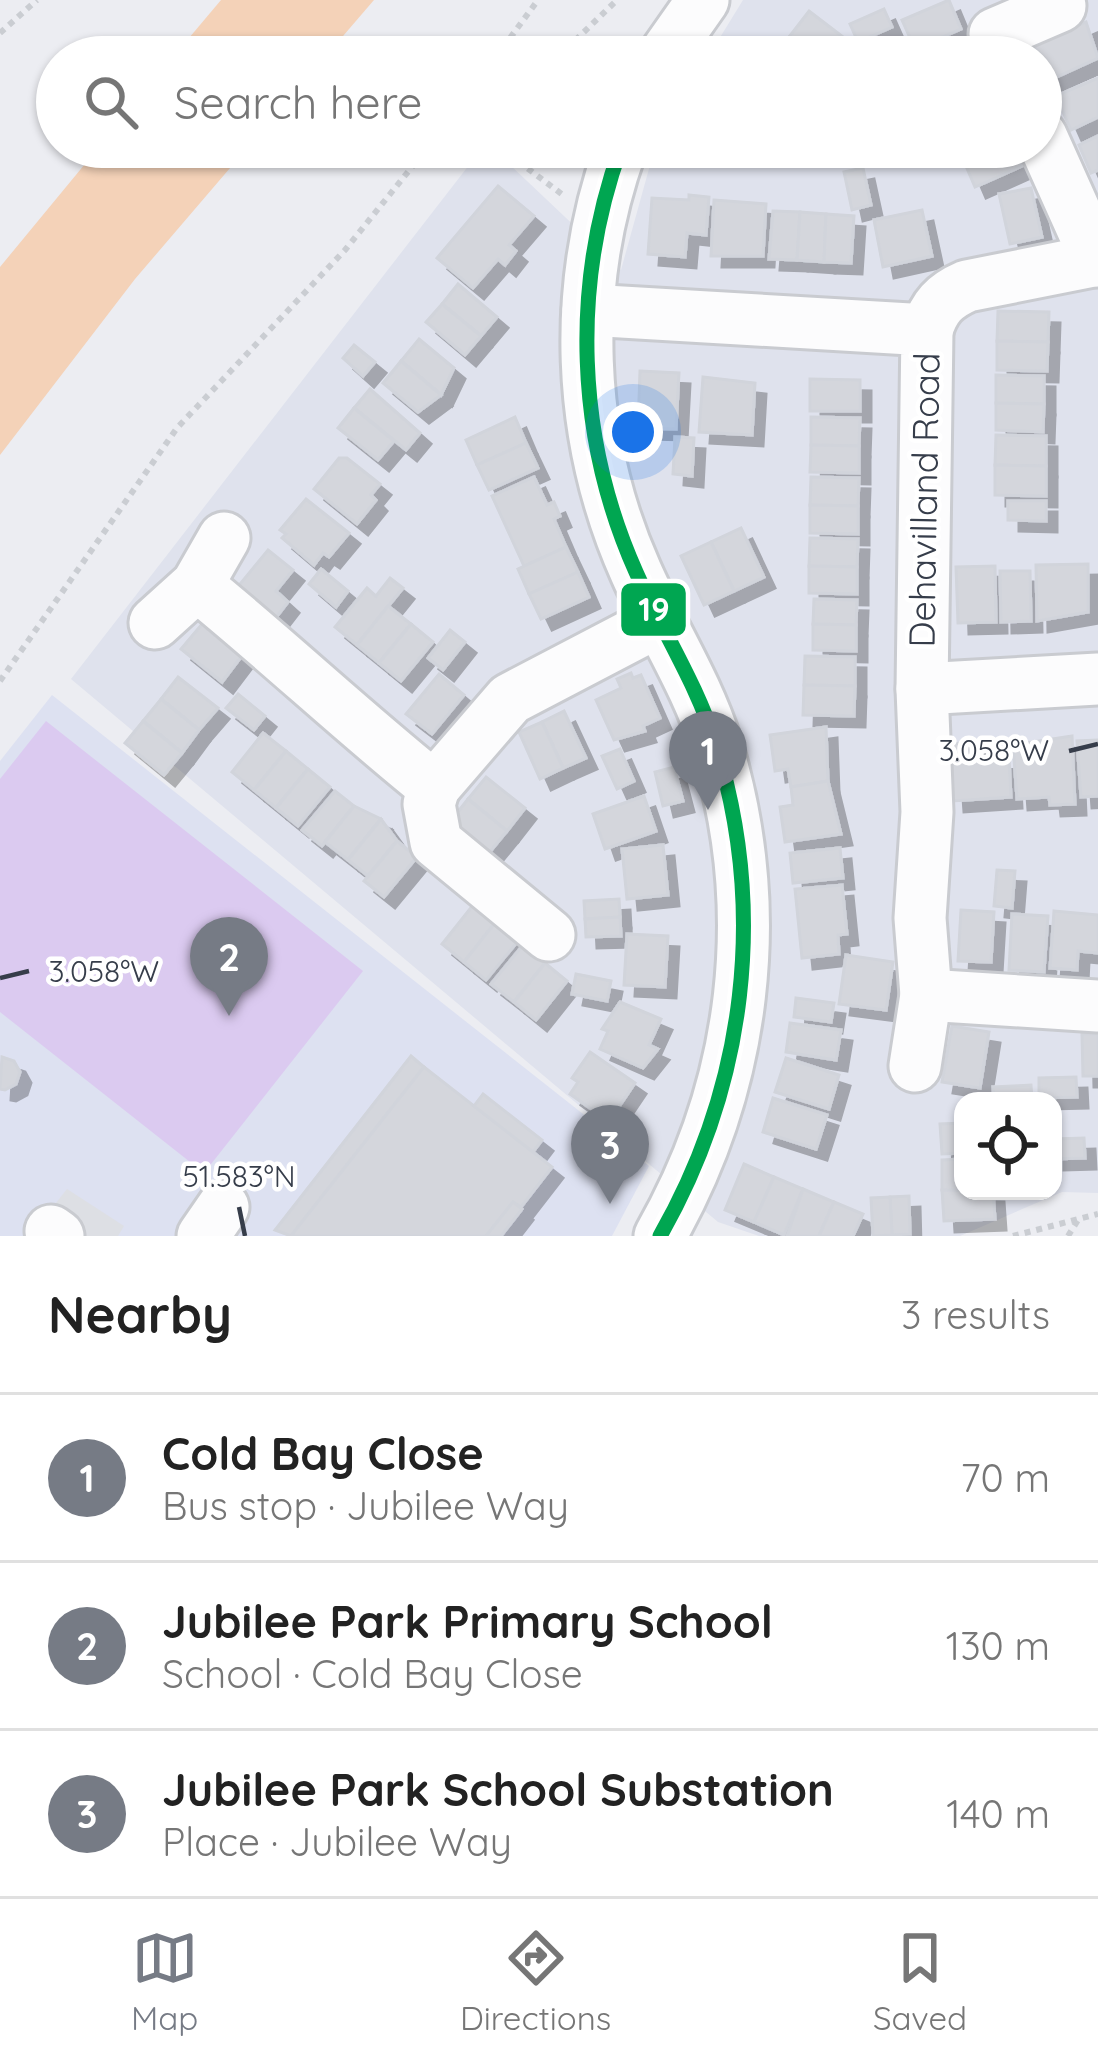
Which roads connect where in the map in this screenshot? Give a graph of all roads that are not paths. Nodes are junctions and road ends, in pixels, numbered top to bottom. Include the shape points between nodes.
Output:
1 (704, 0) edge
2 (1060, 6) dead end
3 (994, 30) edge
4 (679, 36) edge
5 (614, 168) edge
6 (1055, 168) edge
7 (1097, 261) edge
8 (588, 310) junction
9 (927, 330) junction
10 (224, 538) dead end
11 (197, 586) junction
12 (661, 620) junction
13 (155, 623) dead end
14 (1098, 680) edge
15 (922, 688) junction
16 (434, 787) junction
17 (549, 935) dead end
18 (926, 995) junction
19 (1098, 1006) edge
20 (915, 1066) dead end
21 (660, 1236) edge

1 - 4 street
2 - 3 street
5 - 8 street via 598,221
6 - 7 street
7 - 9 street via 967,286 948,294
8 - 9 street, Dehavilland Road
8 - 12 street via 601,471 636,574
9 - 15 street, Dehavilland Road
10 - 11 street
11 - 13 street
11 - 16 street
12 - 16 street via 510,699
12 - 21 street via 697,693 729,793 744,950 718,1106
14 - 15 street, Dehavilland Road
15 - 18 street
16 - 17 street via 436,842
18 - 19 street
18 - 20 street

